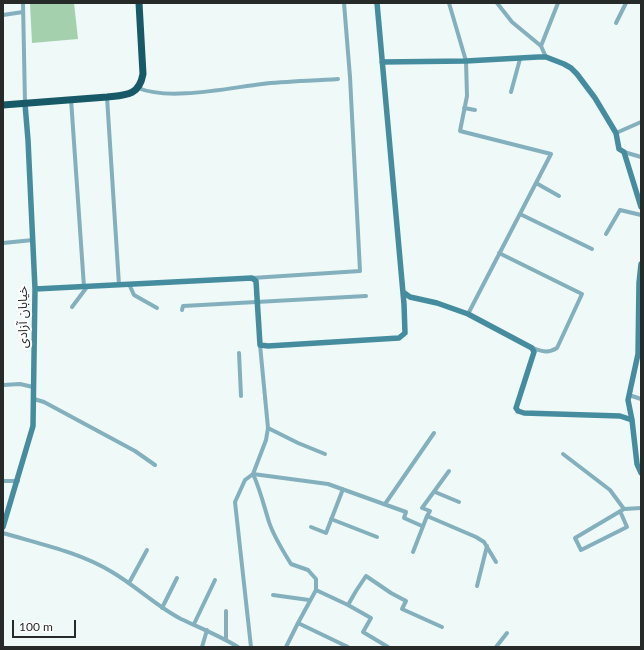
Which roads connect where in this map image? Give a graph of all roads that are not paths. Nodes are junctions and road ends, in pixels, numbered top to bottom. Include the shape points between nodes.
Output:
1 (23, 3) edge
2 (139, 3) edge
3 (344, 3) edge
4 (377, 3) edge
5 (449, 3) edge
6 (497, 3) edge
7 (558, 3) edge
8 (626, 3) edge
9 (23, 12) junction
10 (3, 15) edge
11 (616, 23) dead end
12 (541, 46) junction
13 (546, 57) junction
14 (520, 59) junction
15 (466, 61) junction
16 (382, 62) junction
17 (338, 79) dead end
18 (138, 88) junction
19 (511, 92) dead end
20 (107, 97) junction
21 (71, 99) junction
22 (25, 104) junction
23 (3, 105) edge
24 (464, 108) junction
25 (475, 110) dead end
26 (641, 122) edge
27 (616, 134) junction
28 (624, 152) junction
29 (641, 157) edge
30 (536, 183) junction
31 (559, 196) dead end
32 (641, 207) edge
33 (520, 214) junction
34 (641, 215) edge
35 (606, 234) dead end
36 (33, 240) junction
37 (3, 243) edge
38 (592, 249) dead end
39 (499, 253) junction
40 (641, 264) edge
41 (252, 278) junction
42 (640, 283) edge
43 (129, 284) junction
44 (119, 285) junction
45 (85, 287) junction
46 (35, 289) junction
47 (403, 291) junction
48 (366, 296) dead end
49 (410, 297) junction
50 (256, 301) junction
51 (404, 304) junction
52 (72, 307) dead end
53 (157, 308) dead end
54 (182, 310) dead end
55 (468, 314) junction
56 (260, 345) junction
57 (532, 348) junction
58 (239, 353) dead end
59 (3, 384) edge
60 (33, 386) junction
61 (629, 395) junction
62 (241, 396) dead end
63 (34, 399) junction
64 (641, 399) edge
65 (629, 405) junction
66 (620, 416) junction
67 (632, 420) junction
68 (268, 428) junction
69 (434, 433) dead end
70 (325, 454) dead end
71 (563, 454) dead end
72 (155, 464) dead end
73 (449, 471) dead end
74 (641, 473) edge
75 (253, 474) junction
76 (3, 481) edge
77 (18, 481) junction
78 (343, 489) junction
79 (435, 492) junction
80 (459, 502) dead end
81 (385, 504) junction
82 (641, 508) edge
83 (622, 510) junction
84 (427, 516) junction
85 (331, 519) junction
86 (422, 526) junction
87 (3, 527) edge
88 (311, 527) dead end
89 (3, 533) edge
90 (377, 537) dead end
91 (486, 546) junction
92 (147, 550) dead end
93 (413, 552) dead end
94 (496, 562) dead end
95 (177, 578) dead end
96 (215, 580) dead end
97 (129, 583) junction
98 (477, 586) dead end
99 (316, 590) junction
100 (274, 595) dead end
101 (309, 600) junction
102 (348, 605) junction
103 (162, 608) junction
104 (226, 611) dead end
105 (298, 623) junction
106 (194, 624) junction
107 (442, 627) dead end
108 (207, 630) junction
109 (507, 633) dead end
110 (226, 639) junction
111 (338, 641) junction
112 (236, 646) edge
113 (202, 647) edge
114 (252, 647) edge
115 (286, 647) edge
116 (336, 647) edge
117 (348, 647) edge
118 (388, 647) edge
119 (496, 647) edge

1 - 9 street
2 - 18 highway via 143,74
3 - 41 street via 360,272
4 - 16 street
5 - 15 street
6 - 12 street via 512,22
7 - 12 street
8 - 11 street
9 - 10 street
9 - 22 street
12 - 13 street
13 - 14 street
13 - 27 street via 564,64 577,74 595,98
14 - 15 street
14 - 19 street
15 - 16 street
15 - 24 street via 467,96
16 - 47 street
17 - 18 street via 172,94 148,92
18 - 20 highway via 134,92
20 - 21 highway
20 - 44 street
21 - 22 highway
21 - 45 street
22 - 23 highway
22 - 36 street, خیابان آزادی
24 - 25 street
24 - 30 street via 460,131 551,154
26 - 27 street
27 - 28 street via 619,149
28 - 29 street
28 - 32 street
30 - 31 street
30 - 33 street
33 - 38 street
33 - 39 street
34 - 35 street via 620,210
36 - 37 street
36 - 46 street, خیابان آزادی
39 - 55 street
39 - 57 street via 582,294 557,348 550,352
40 - 42 street
41 - 43 street
41 - 50 street via 256,281
42 - 61 street via 638,354
43 - 44 street
43 - 53 street via 134,295
44 - 45 street
45 - 46 street
45 - 52 street
46 - 60 street, خیابان آزادی
47 - 49 street
47 - 51 street
48 - 50 street
49 - 51 street
49 - 55 street
50 - 54 street via 183,306
50 - 56 street
51 - 56 street via 405,333 399,338
55 - 57 street
56 - 68 street
57 - 66 street via 534,352 516,408 518,411
58 - 62 street
59 - 60 street
60 - 63 street, خیابان آزادی
61 - 64 street
61 - 65 street
63 - 72 street via 44,402
63 - 77 street, خیابان آزادی via 32,426
65 - 66 street via 625,414
65 - 67 street
66 - 67 street
67 - 74 street via 637,464
68 - 70 street
68 - 75 street
69 - 81 street
71 - 83 street via 610,490
73 - 79 street
75 - 78 street via 328,484
75 - 99 street via 262,494 269,523 283,552 290,564 308,570 316,579
75 - 114 street via 245,480 235,502
76 - 77 street
77 - 87 street, خیابان آزادی
78 - 81 street
78 - 85 street
79 - 80 street
79 - 84 street via 422,508 430,511
81 - 86 street via 406,512 404,518
82 - 83 street
83 - 83 street via 575,538 581,550 627,527
84 - 86 street
84 - 91 street via 476,537
85 - 88 street via 326,533
85 - 90 street
86 - 93 street
89 - 97 street via 69,552
91 - 94 street
91 - 98 street
92 - 97 street
95 - 103 street
96 - 106 street
97 - 103 street
99 - 101 street
99 - 102 street
100 - 101 street
101 - 105 street
102 - 107 street via 366,576 391,594 406,600 402,609
102 - 118 street via 371,618 363,632
103 - 106 street
104 - 110 street
105 - 111 street
105 - 115 street
106 - 108 street
108 - 110 street
108 - 113 street
109 - 119 street
110 - 112 street
111 - 116 street
111 - 117 street

